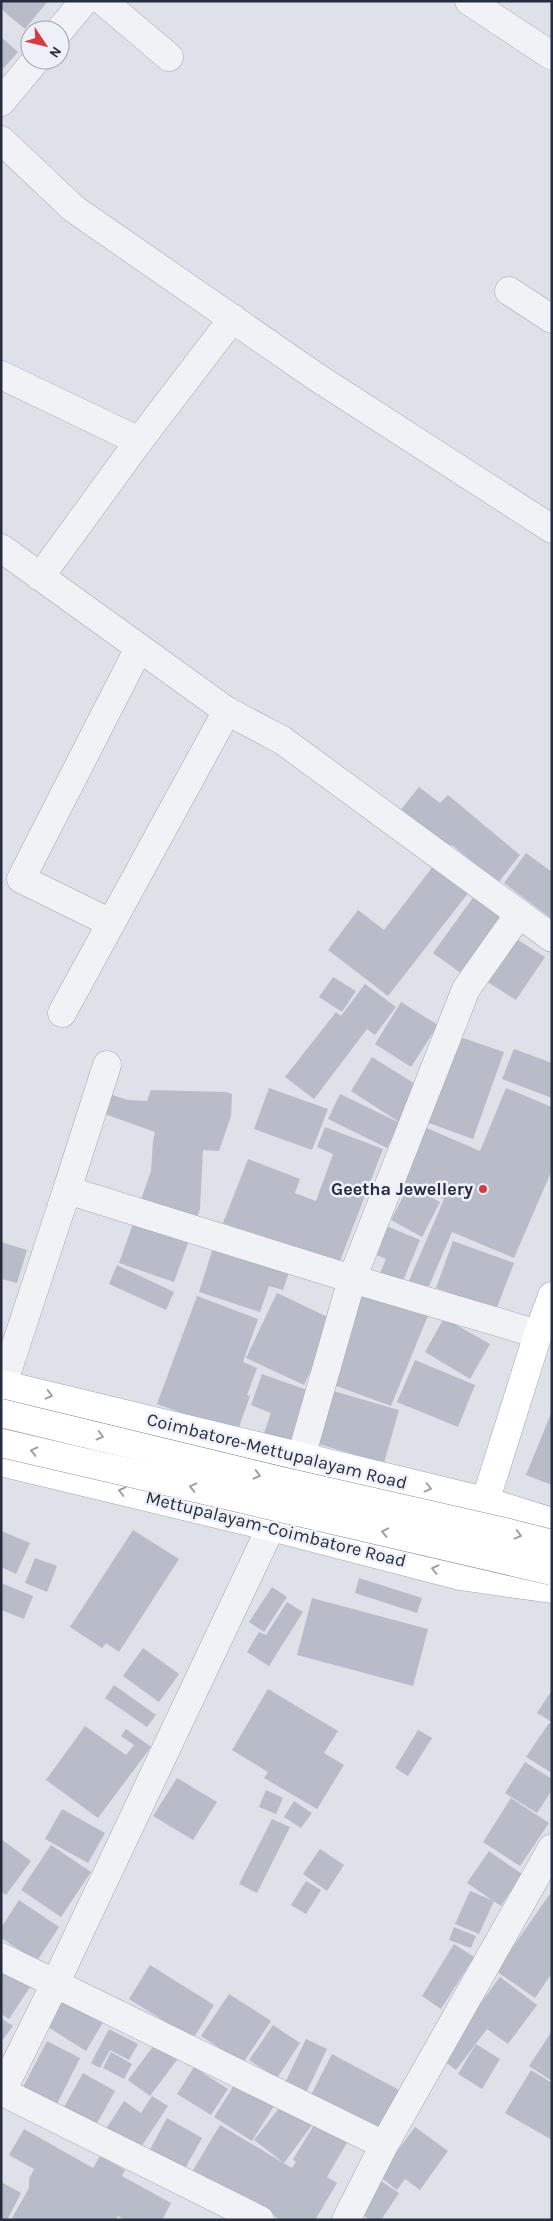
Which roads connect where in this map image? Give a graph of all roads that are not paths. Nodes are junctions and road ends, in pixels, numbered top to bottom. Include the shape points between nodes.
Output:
1 (84, 1) edge
2 (103, 1) edge
3 (469, 1) edge
4 (68, 20) edge
5 (552, 56) edge
6 (169, 57) dead end
7 (28, 70) edge
8 (1, 102) edge
9 (1, 140) edge
10 (509, 291) dead end
11 (234, 318) junction
12 (552, 318) edge
13 (1, 375) edge
14 (139, 441) junction
15 (552, 529) edge
16 (1, 548) edge
17 (40, 577) junction
18 (139, 648) junction
19 (227, 711) junction
20 (519, 914) junction
21 (111, 923) junction
22 (552, 938) edge
23 (62, 1013) dead end
24 (107, 1065) dead end
25 (67, 1190) junction
26 (352, 1279) junction
27 (552, 1296) edge
28 (538, 1334) junction
29 (2, 1384) edge
30 (1, 1413) edge
31 (1, 1443) edge
32 (301, 1457) junction
33 (1, 1462) edge
34 (485, 1502) junction
35 (552, 1522) edge
36 (272, 1527) junction
37 (552, 1544) edge
38 (552, 1571) edge
39 (460, 1576) junction
40 (552, 1589) edge
41 (552, 1848) edge
42 (1, 1957) edge
43 (55, 1984) junction
44 (2, 2092) edge
45 (384, 2145) junction
46 (260, 2220) edge
47 (346, 2220) edge

1 - 4 street
2 - 6 street
3 - 5 street
7 - 8 street
9 - 11 street via 74,209
10 - 12 street
11 - 14 street
11 - 15 street via 315,376
13 - 14 street
14 - 17 street
16 - 17 street
17 - 18 street
18 - 19 street
18 - 21 street via 21,880
19 - 20 street via 282,740
19 - 21 street
20 - 22 street
20 - 26 street via 466,990
21 - 23 street
24 - 25 street
25 - 26 street
25 - 29 street
26 - 28 street
26 - 32 street
27 - 28 main road
28 - 34 main road
29 -> 32 main road, Coimbatore-Mettupalayam Road
30 -> 37 main road, bridge
38 -> 31 main road, bridge
32 -> 34 main road, Coimbatore-Mettupalayam Road
36 -> 33 main road, Mettupalayam-Coimbatore Road
34 - 35 main road, Coimbatore-Mettupalayam Road
34 - 39 main road
39 -> 36 main road, Mettupalayam-Coimbatore Road
36 - 43 street
39 - 40 main road, Mettupalayam-Coimbatore Road
41 - 45 street
42 - 43 street
43 - 44 street
43 - 45 street
44 - 46 street
45 - 47 street

